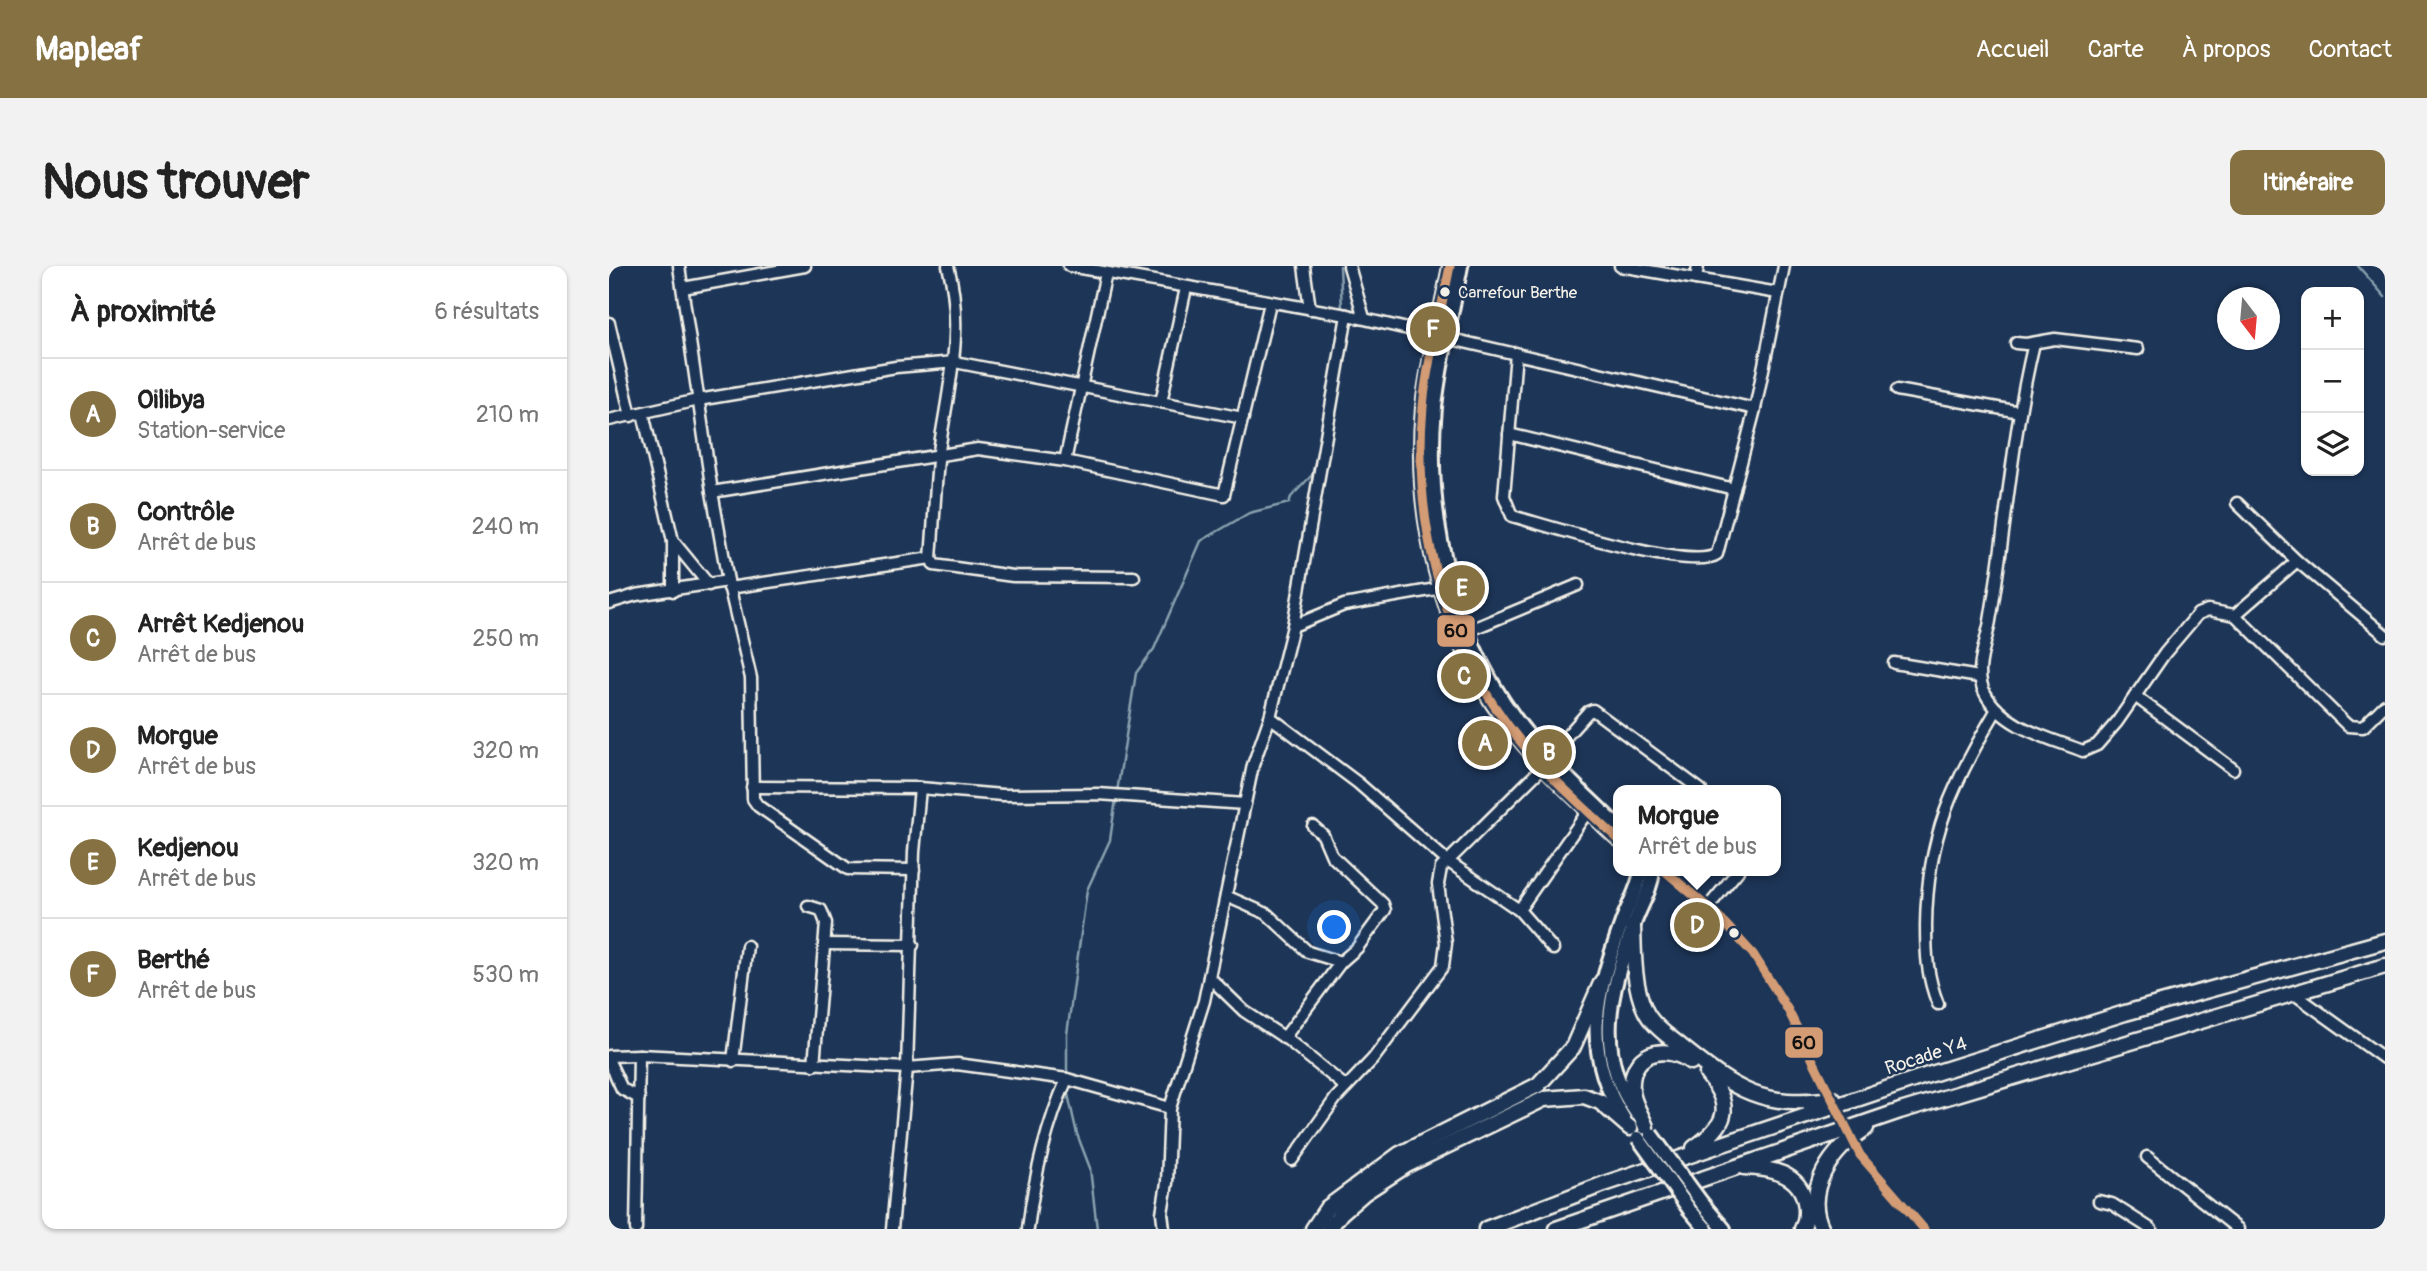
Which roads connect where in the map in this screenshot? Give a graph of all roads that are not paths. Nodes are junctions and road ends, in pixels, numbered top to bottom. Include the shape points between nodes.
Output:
1 (679, 266) edge
2 (805, 266) edge
3 (948, 266) edge
4 (1069, 266) edge
5 (1304, 266) edge
6 (1349, 266) edge
7 (1450, 266) edge
8 (1461, 266) edge
9 (1620, 266) edge
10 (1698, 266) edge
11 (1784, 266) edge
12 (1134, 272) edge
13 (1106, 273) junction
14 (1696, 279) junction
15 (683, 288) junction
16 (1186, 288) junction
17 (1778, 293) junction
18 (1270, 303) junction
19 (1310, 309) junction
20 (1347, 315) junction
21 (1364, 318) junction
22 (609, 323) edge
23 (1442, 336) junction
24 (2016, 343) dead end
25 (2034, 343) junction
26 (2138, 349) dead end
27 (1517, 353) junction
28 (954, 362) junction
29 (1083, 387) junction
30 (1896, 390) dead end
31 (698, 400) junction
32 (1161, 402) junction
33 (1755, 409) junction
34 (2020, 412) junction
35 (643, 413) junction
36 (631, 416) junction
37 (1243, 418) junction
38 (609, 420) edge
39 (1509, 435) junction
40 (939, 453) junction
41 (1065, 461) junction
42 (1734, 489) junction
43 (712, 492) junction
44 (2237, 503) dead end
45 (673, 541) junction
46 (931, 558) junction
47 (2297, 561) junction
48 (1134, 577) dead end
49 (709, 584) junction
50 (729, 584) junction
51 (1578, 585) dead end
52 (1442, 588) junction
53 (673, 591) junction
54 (609, 603) edge
55 (2235, 615) junction
56 (1293, 626) junction
57 (1468, 631) junction
58 (2385, 635) edge
59 (1894, 663) dead end
60 (1979, 677) junction
61 (2134, 696) junction
62 (2385, 705) edge
63 (1997, 709) junction
64 (1270, 716) junction
65 (1545, 762) junction
66 (2233, 769) dead end
67 (1695, 785) edge
68 (752, 787) junction
69 (920, 788) junction
70 (1245, 804) junction
71 (1588, 811) junction
72 (1613, 823) edge
73 (1313, 826) dead end
74 (1613, 834) edge
75 (1446, 860) junction
76 (914, 870) junction
77 (1639, 876) edge
78 (1652, 876) edge
79 (1734, 876) edge
80 (1226, 895) junction
81 (808, 906) dead end
82 (1708, 907) dead end
83 (1519, 910) junction
84 (1633, 926) junction
85 (2385, 942) edge
86 (824, 944) junction
87 (913, 945) junction
88 (747, 946) dead end
89 (1553, 949) dead end
90 (1341, 962) junction
91 (2385, 966) edge
92 (1209, 977) junction
93 (1602, 981) junction
94 (2293, 993) junction
95 (1938, 1004) dead end
96 (1284, 1038) junction
97 (639, 1055) junction
98 (609, 1058) edge
99 (2385, 1059) edge
100 (733, 1061) junction
101 (814, 1065) junction
102 (907, 1068) junction
103 (1067, 1079) junction
104 (1346, 1087) junction
105 (1866, 1095) junction
106 (639, 1098) junction
107 (1170, 1108) junction
108 (1883, 1117) junction
109 (1641, 1132) junction
110 (1682, 1157) junction
111 (2147, 1157) dead end
112 (1292, 1160) dead end
113 (1733, 1167) junction
114 (2099, 1201) dead end
115 (636, 1229) edge
116 (892, 1229) edge
117 (1028, 1229) edge
118 (1164, 1229) edge
119 (1313, 1229) edge
120 (1329, 1229) edge
121 (1486, 1229) edge
122 (1556, 1229) edge
123 (1706, 1229) edge
124 (1724, 1229) edge
125 (1802, 1229) edge
126 (1822, 1229) edge
127 (2151, 1229) edge
128 (2238, 1229) edge

1 - 15 street
2 - 15 street
3 - 28 street via 955,301
4 - 13 street
5 - 19 street
6 - 21 street
7 - 23 main road
8 - 23 main road
9 - 14 street
10 - 14 street
11 - 17 street
12 - 13 street
12 - 16 street
13 - 29 street
14 - 17 street
15 - 31 street
16 - 18 street
16 - 32 street
17 - 33 street
18 - 19 street
18 - 37 street
19 - 20 street
20 - 21 street
20 - 56 street
21 - 23 street
22 - 36 street
23 - 27 street
23 - 52 main road via 1423,406 1421,459 1426,523
23 - 57 main road via 1434,482 1445,562
24 - 25 street
25 - 26 street via 2055,339
25 - 34 street
27 - 33 street
27 - 39 street
28 - 29 street
28 - 31 street via 896,367
28 - 40 street
29 - 32 street
29 - 41 street
30 - 34 street
31 - 35 street
31 - 43 street
32 - 37 street
33 - 42 street
34 - 60 street via 2003,546
35 - 36 street
35 - 45 street
36 - 38 street
37 - 41 street via 1224,495
39 - 42 street
39 - 42 street via 1504,496 1512,516 1622,546 1698,561 1712,558 1717,554
40 - 41 street via 978,449
40 - 43 street
40 - 46 street
43 - 50 street
44 - 47 street
45 - 49 street
45 - 53 street
46 - 48 street via 942,568 1013,576
46 - 50 street
47 - 55 street
47 - 58 street
49 - 50 street
49 - 53 street
50 - 68 street via 751,678
51 - 57 street
52 - 56 street via 1345,605
52 - 65 main road via 1487,693
53 - 54 street
55 - 61 street via 2208,610 2198,614
55 - 62 street via 2347,726 2363,727
56 - 64 street
57 - 65 main road via 1508,709
59 - 60 street
60 - 63 street via 1985,695
61 - 63 street via 2097,745 2084,751 2031,731
61 - 66 street
63 - 95 street via 1940,821 1926,890 1926,962
64 - 70 street
64 - 75 street via 1358,783
65 - 67 street via 1593,710
65 - 71 main road
65 - 72 main road
65 - 75 street
68 - 69 street
68 - 76 street via 758,806 848,869
69 - 70 street
69 - 76 street
70 - 80 street
71 - 74 main road
71 - 83 street
73 - 90 street via 1323,835 1332,856 1385,910
75 - 83 street
75 - 104 street via 1438,874 1445,933 1443,967
76 - 87 street
77 - 93 main road
78 - 84 main road
79 - 82 street
80 - 90 street via 1267,914 1308,952
80 - 92 street
81 - 86 street via 825,914
83 - 89 street
84 - 105 highway via 1637,982 1645,1011 1662,1031 1721,1078 1750,1094 1781,1101
84 - 109 main road via 1610,1017 1611,1058
85 - 105 highway, Rocade Y4 via 2125,1013
86 - 87 street
86 - 101 street
87 - 102 street
88 - 100 street
90 - 96 street
91 - 94 highway
92 - 96 street via 1251,1017
92 - 107 street
93 - 109 main road via 1596,1055 1606,1087
93 - 119 highway via 1573,1047 1538,1085 1400,1154 1327,1208
94 - 99 street
94 - 108 highway
96 - 104 street
97 - 98 street
97 - 100 street
97 - 106 street
98 - 106 street via 622,1089
100 - 101 street
101 - 102 street
102 - 103 street via 957,1063
102 - 116 street
103 - 107 street
103 - 117 street via 1037,1171
104 - 112 street
105 - 110 highway, Rocade Y4
106 - 115 street
107 - 118 street
108 - 113 highway
108 - 126 highway via 1855,1135 1825,1168 1815,1199
109 - 110 highway via 1632,1094 1634,1070 1651,1052 1668,1051 1707,1074 1718,1087 1724,1108 1723,1122 1713,1134
109 - 120 highway via 1584,1096 1544,1099 1407,1165 1364,1193
109 - 123 main road, bridge
109 - 124 main road, bridge
110 - 121 highway, Rocade Y4
111 - 128 street
113 - 122 highway
113 - 125 highway via 1760,1167 1793,1178 1803,1192 1806,1208
114 - 127 street via 2112,1204

